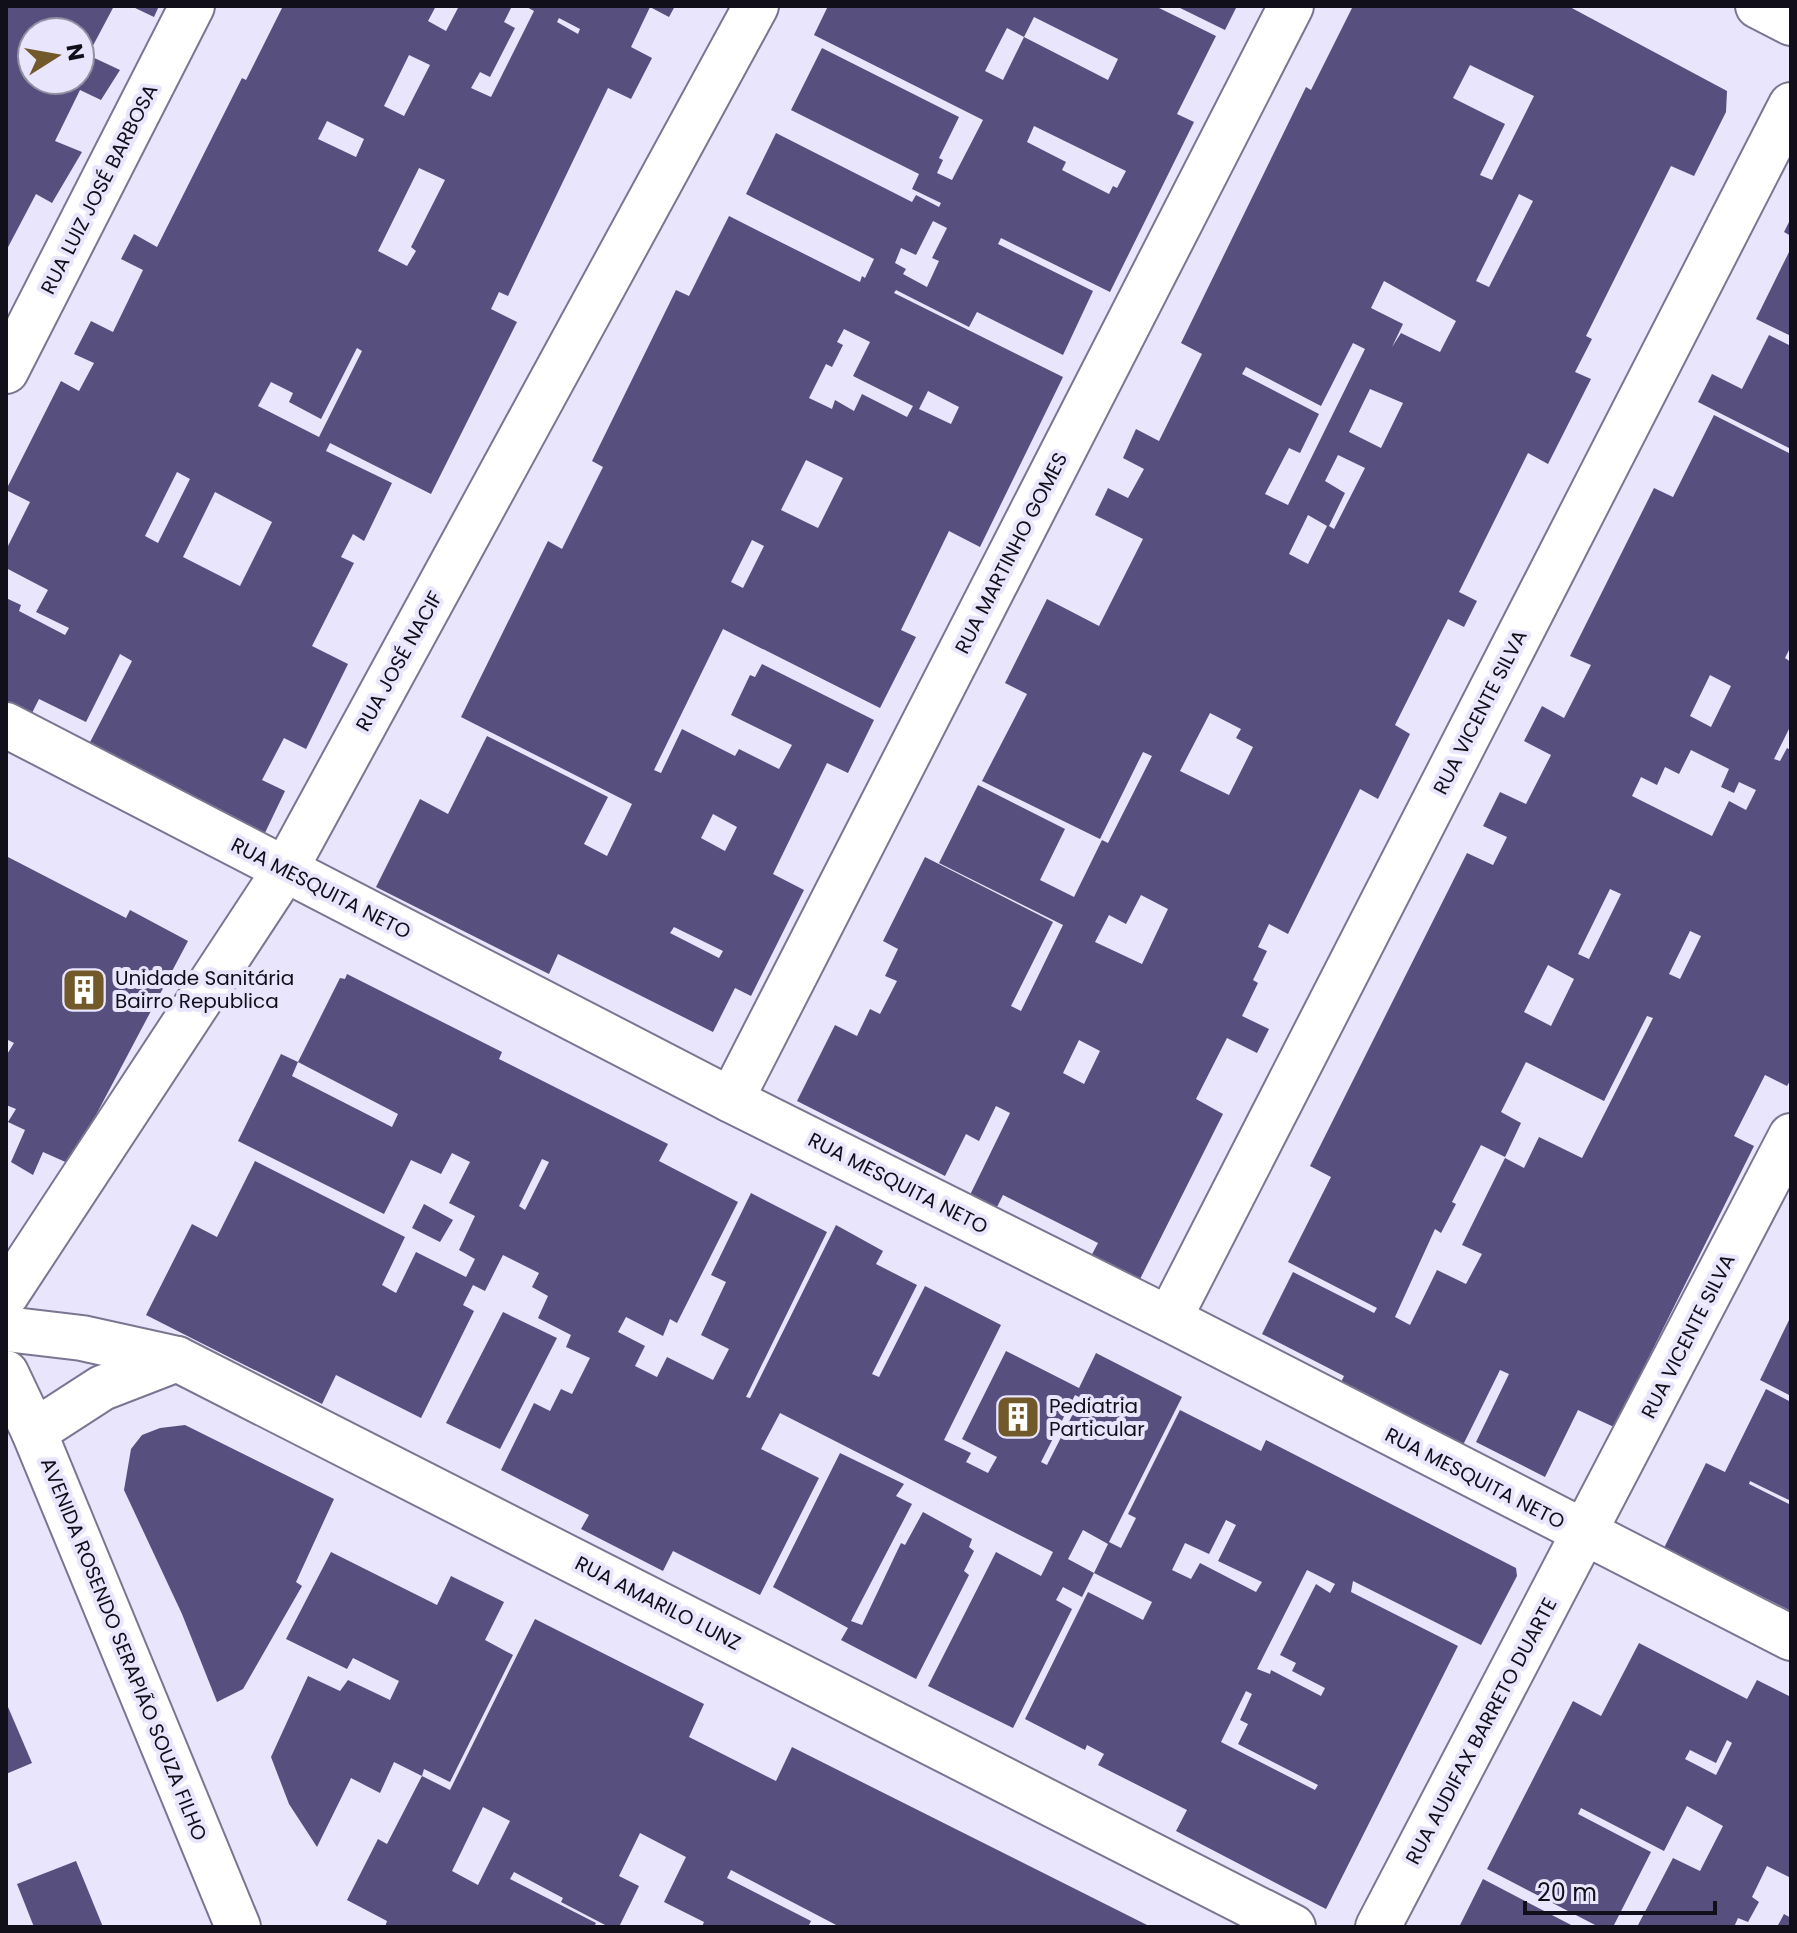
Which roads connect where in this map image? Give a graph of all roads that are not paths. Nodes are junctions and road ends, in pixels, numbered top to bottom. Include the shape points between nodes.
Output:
1 (192, 6) edge
2 (756, 6) edge
3 (1291, 6) edge
4 (1758, 6) edge
5 (1791, 23) edge
6 (1791, 105) edge
7 (6, 371) edge
8 (6, 725) edge
9 (285, 870) junction
10 (731, 1100) junction
11 (1791, 1136) edge
12 (6, 1295) edge
13 (1169, 1319) junction
14 (6, 1329) edge
15 (177, 1359) junction
16 (6, 1373) edge
17 (34, 1432) junction
18 (1584, 1535) junction
19 (1791, 1638) edge
20 (238, 1927) edge
21 (1293, 1927) edge
22 (1378, 1927) edge

1 - 7 street, RUA LUIZ JOSÉ BARBOSA
2 - 9 street, RUA JOSÉ NACIF
3 - 10 street, RUA MARTINHO GOMES
4 - 5 street
6 - 13 street, RUA VICENTE SILVA
8 - 9 street, RUA MESQUITA NETO
9 - 10 street, RUA MESQUITA NETO
9 - 12 street, RUA JOSÉ NACIF
10 - 13 street, RUA MESQUITA NETO
11 - 18 street, RUA VICENTE SILVA
13 - 18 street, RUA MESQUITA NETO
14 - 15 street, RUA AMARILO LUNZ via 82,1338
15 - 17 street via 102,1388
15 - 21 street, RUA AMARILO LUNZ
16 - 17 street, AVENIDA ROSENDO SERAPIÃO SOUZA FILHO
17 - 20 street, AVENIDA ROSENDO SERAPIÃO SOUZA FILHO
18 - 19 street, RUA MESQUITA NETO
18 - 22 street, RUA AUDIFAX BARRETO DUARTE

